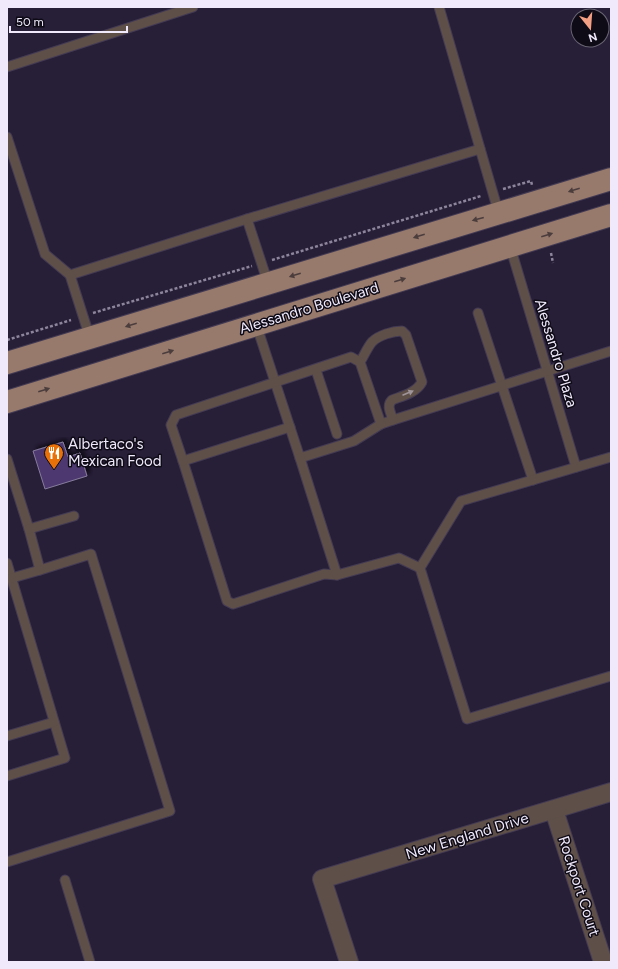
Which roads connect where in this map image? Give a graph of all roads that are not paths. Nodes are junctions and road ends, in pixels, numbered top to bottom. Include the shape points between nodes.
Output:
1 (193, 7) edge
2 (439, 7) edge
3 (7, 67) edge
4 (7, 137) edge
5 (480, 149) junction
6 (611, 179) edge
7 (499, 214) junction
8 (611, 215) edge
9 (247, 219) junction
10 (510, 246) junction
11 (70, 275) junction
12 (268, 283) junction
13 (478, 313) dead end
14 (256, 324) junction
15 (90, 338) junction
16 (611, 351) edge
17 (360, 362) junction
18 (7, 363) edge
19 (316, 370) junction
20 (546, 371) junction
21 (276, 383) junction
22 (502, 385) junction
23 (7, 402) edge
24 (393, 420) junction
25 (381, 424) junction
26 (290, 427) junction
27 (337, 434) dead end
28 (611, 457) edge
29 (300, 458) junction
30 (7, 459) edge
31 (183, 461) junction
32 (576, 467) junction
33 (533, 480) junction
34 (74, 516) dead end
35 (29, 530) junction
36 (7, 563) edge
37 (420, 568) junction
38 (40, 570) junction
39 (337, 575) junction
40 (12, 578) junction
41 (611, 676) edge
42 (54, 722) junction
43 (7, 736) edge
44 (7, 776) edge
45 (611, 792) edge
46 (554, 810) junction
47 (7, 862) edge
48 (65, 880) dead end
49 (90, 962) edge
50 (349, 962) edge
51 (603, 962) edge

1 - 3 lane
2 - 5 lane
4 - 11 lane via 45,254
5 - 7 lane
5 - 9 lane
6 -> 7 main road
7 - 10 main road
7 -> 12 main road
10 -> 8 main road, Alessandro Boulevard
9 - 11 lane
9 - 12 lane
14 -> 10 main road, Alessandro Boulevard
10 - 20 lane, Alessandro Plaza
11 - 15 lane
12 -> 15 main road
13 - 22 lane
14 - 21 lane
23 -> 14 main road, Alessandro Boulevard
15 - 18 main road
16 - 20 lane
17 - 19 lane via 351,358
24 -> 17 lane via 389,403 419,387 422,382 406,335 398,331 381,336 372,342
17 - 25 lane
19 - 21 lane
19 - 27 lane
20 - 22 lane
20 - 32 lane, Alessandro Plaza
21 - 26 lane
21 - 31 lane via 176,415 171,425
22 - 24 lane
22 - 33 lane
24 - 25 lane
25 - 29 lane via 354,441
26 - 29 lane
26 - 31 lane
28 - 32 lane
29 - 39 lane
30 - 35 lane
31 - 39 lane via 226,601 233,604 324,574
32 - 33 lane
33 - 37 lane via 461,501
34 - 35 lane
35 - 38 lane
36 - 40 lane
37 - 39 lane via 399,558
37 - 41 lane via 467,719
38 - 40 lane
38 - 47 lane via 91,554 170,811
40 - 42 lane
42 - 43 lane
42 - 44 lane via 65,758
45 - 46 street, New England Drive
46 - 50 street, New England Drive via 322,879
46 - 51 street, Rockport Court
48 - 49 lane

